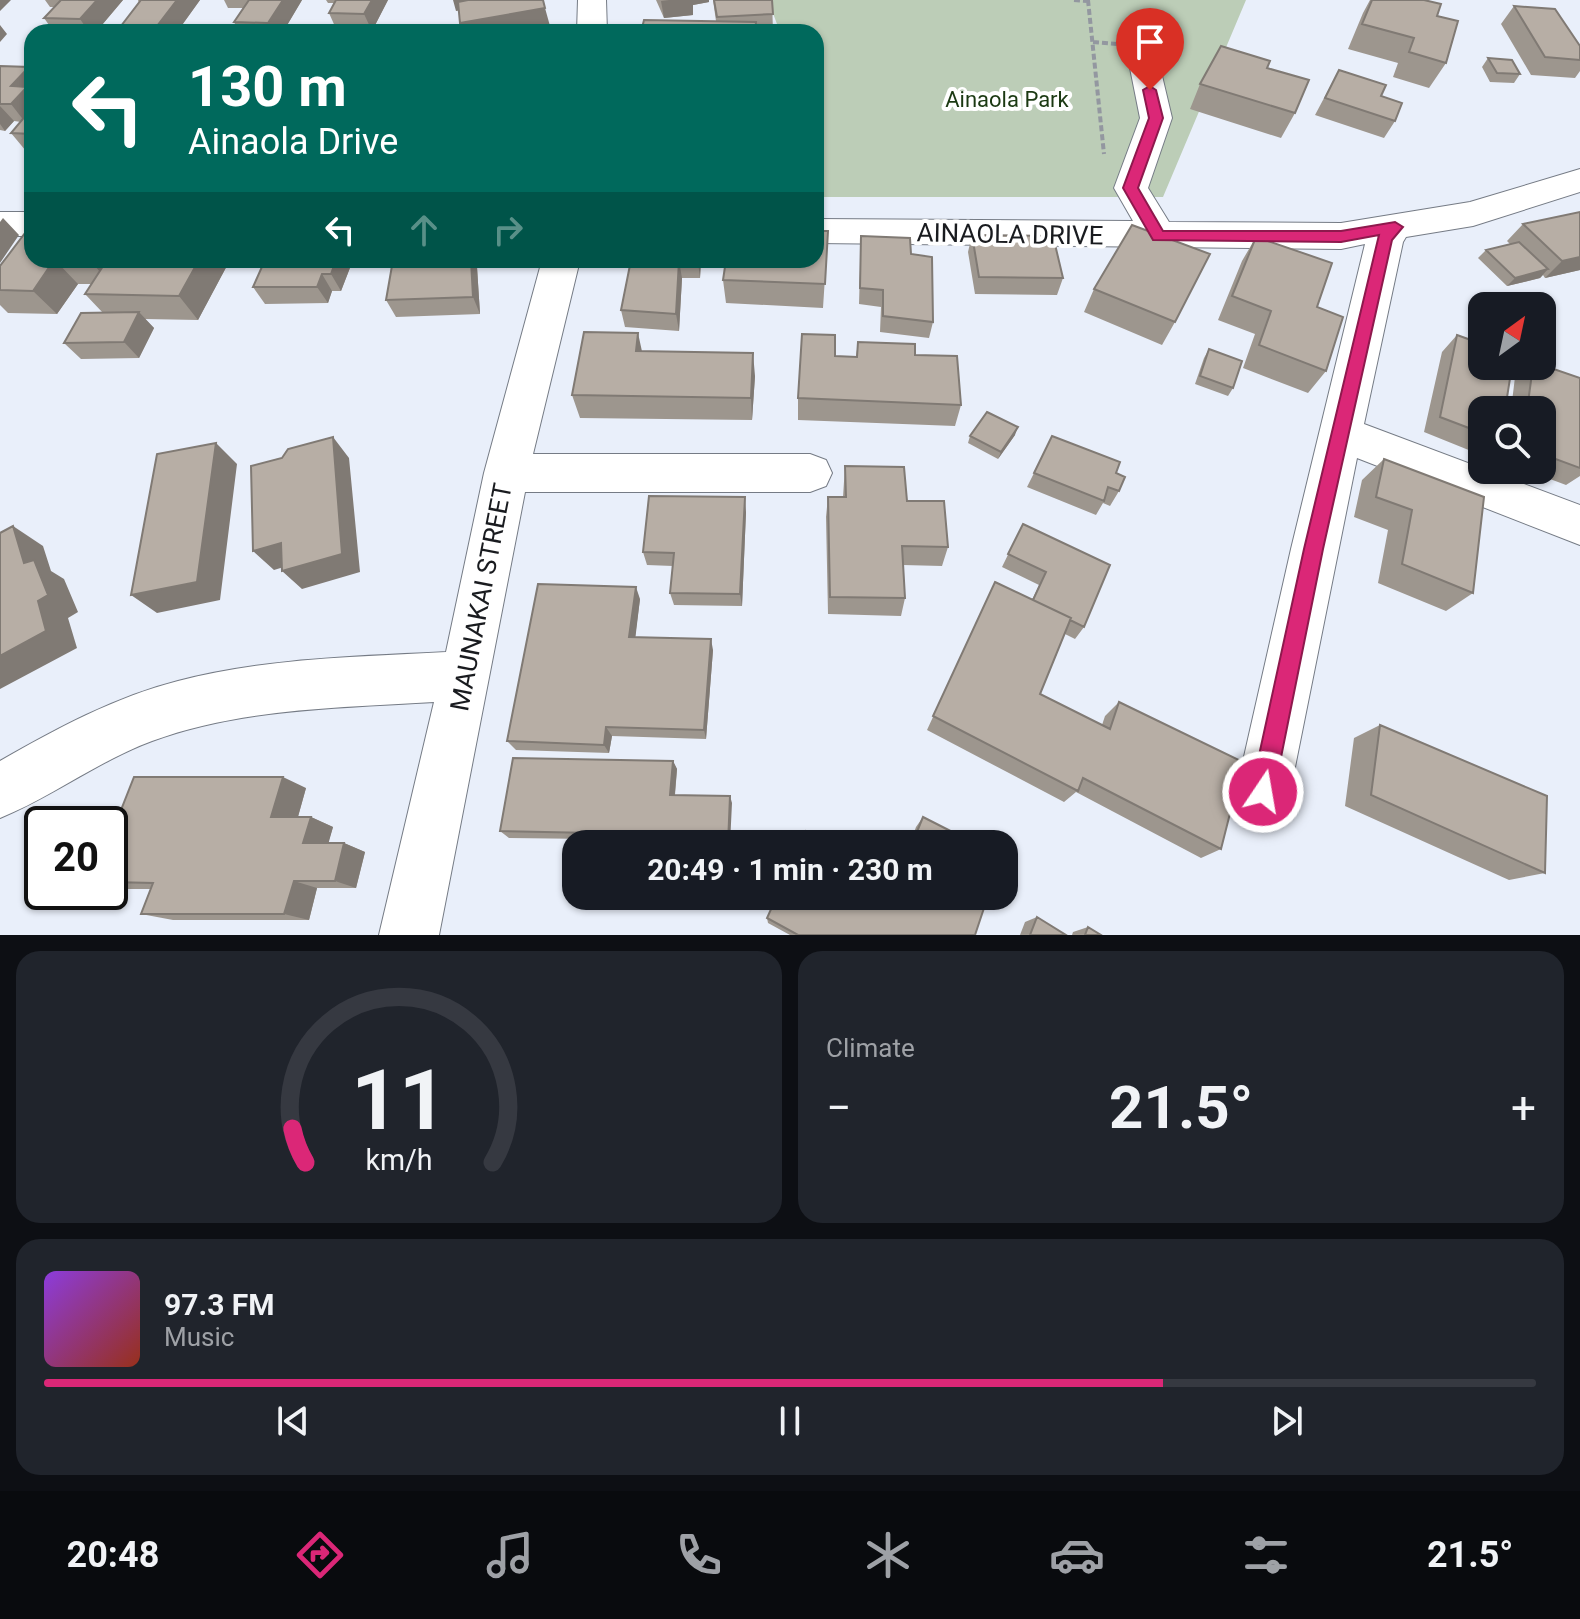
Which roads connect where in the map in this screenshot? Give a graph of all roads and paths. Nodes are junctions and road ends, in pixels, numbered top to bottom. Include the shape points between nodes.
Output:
1 (592, 0) edge
2 (1074, 0) edge
3 (1088, 0) edge
4 (592, 24) edge
5 (1093, 42) junction
6 (1133, 54) joint
7 (1106, 169) dead end
8 (1580, 180) edge
9 (0, 224) edge
10 (24, 224) edge
11 (1395, 227) junction
12 (824, 231) edge
13 (1159, 236) junction
14 (559, 268) edge
15 (1340, 433) junction
16 (506, 473) junction
17 (810, 473) dead end
18 (1580, 525) edge
19 (466, 675) junction
20 (0, 791) edge
21 (1263, 792) dead end
22 (409, 935) edge

1 - 4 street
2 - 3 path
3 - 5 path
5 - 6 path
5 - 7 path
6 - 13 street via 1156,118 1131,188
8 - 11 street, AINAOLA DRIVE via 1473,214
9 - 10 street
11 - 13 street, AINAOLA DRIVE via 1341,236
11 - 15 street via 1385,239
12 - 13 street, AINAOLA DRIVE
14 - 16 street, MAUNAKAI STREET
15 - 18 street
15 - 21 street
16 - 17 street
16 - 19 street, MAUNAKAI STREET
19 - 20 street via 263,689 175,708 83,744
19 - 22 street, MAUNAKAI STREET

